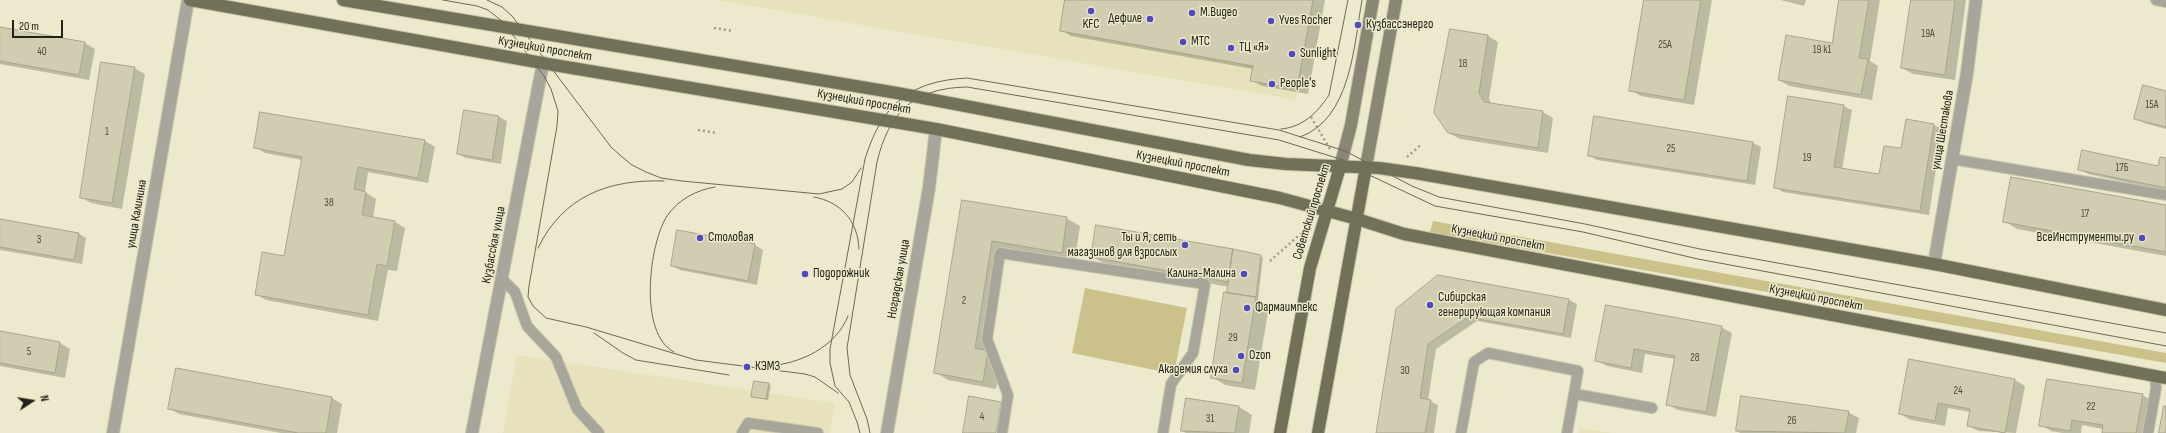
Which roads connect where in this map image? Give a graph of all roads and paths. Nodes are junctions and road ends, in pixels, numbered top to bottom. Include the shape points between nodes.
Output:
1 (189, 0) edge
2 (343, 0) edge
3 (1373, 0) edge
4 (1396, 0) edge
5 (1976, 0) edge
6 (2156, 0) edge
7 (2166, 2) edge
8 (714, 28) dead end
9 (733, 31) dead end
10 (543, 63) junction
11 (936, 129) junction
12 (698, 130) dead end
13 (717, 133) dead end
14 (1952, 159) junction
15 (1340, 167) junction
16 (1366, 168) junction
17 (2166, 194) edge
18 (1327, 210) junction
19 (1357, 219) junction
20 (1934, 264) junction
21 (501, 278) junction
22 (2166, 310) edge
23 (2160, 378) edge
24 (1575, 394) junction
25 (1652, 408) dead end
26 (113, 433) edge
27 (472, 433) edge
28 (599, 433) edge
29 (742, 433) edge
30 (818, 433) edge
31 (888, 433) edge
32 (1002, 433) edge
33 (1163, 433) edge
34 (1280, 433) edge
35 (1318, 433) edge
36 (1461, 433) edge
37 (1567, 433) edge
38 (2148, 433) edge

1 - 10 main road, Кузнецкий проспект
1 - 26 street, улица Калинина
2 - 15 main road, Кузнецкий проспект via 897,93 1249,160
3 - 15 main road, Советский проспект
4 - 16 main road
5 - 14 street, улица Шестакова
6 - 7 lane
8 - 9 path
10 - 11 main road, Кузнецкий проспект
10 - 21 street, Кузбасская улица
11 - 18 main road, Кузнецкий проспект via 1280,198
11 - 31 street, Ноградская улица via 929,188
12 - 13 path
14 - 17 lane
14 - 20 street, улица Шестакова
15 - 16 main road, Кузнецкий проспект
15 - 18 main road, Советский проспект
16 - 19 main road
16 - 20 main road, Кузнецкий проспект via 1482,184
18 - 19 main road, Кузнецкий проспект
18 - 34 main road, Советский проспект via 1310,268
19 - 23 main road, Кузнецкий проспект via 1404,234
19 - 35 main road
20 - 22 main road, Кузнецкий проспект
21 - 27 street, Кузбасская улица
21 - 28 lane via 515,292 527,326 556,357 577,409
23 - 38 lane
24 - 25 lane
24 - 36 lane via 1578,371 1488,353 1474,362
24 - 37 lane
29 - 30 lane via 748,423
32 - 33 lane via 1008,394 987,340 1000,253 1205,284 1193,353 1171,384

